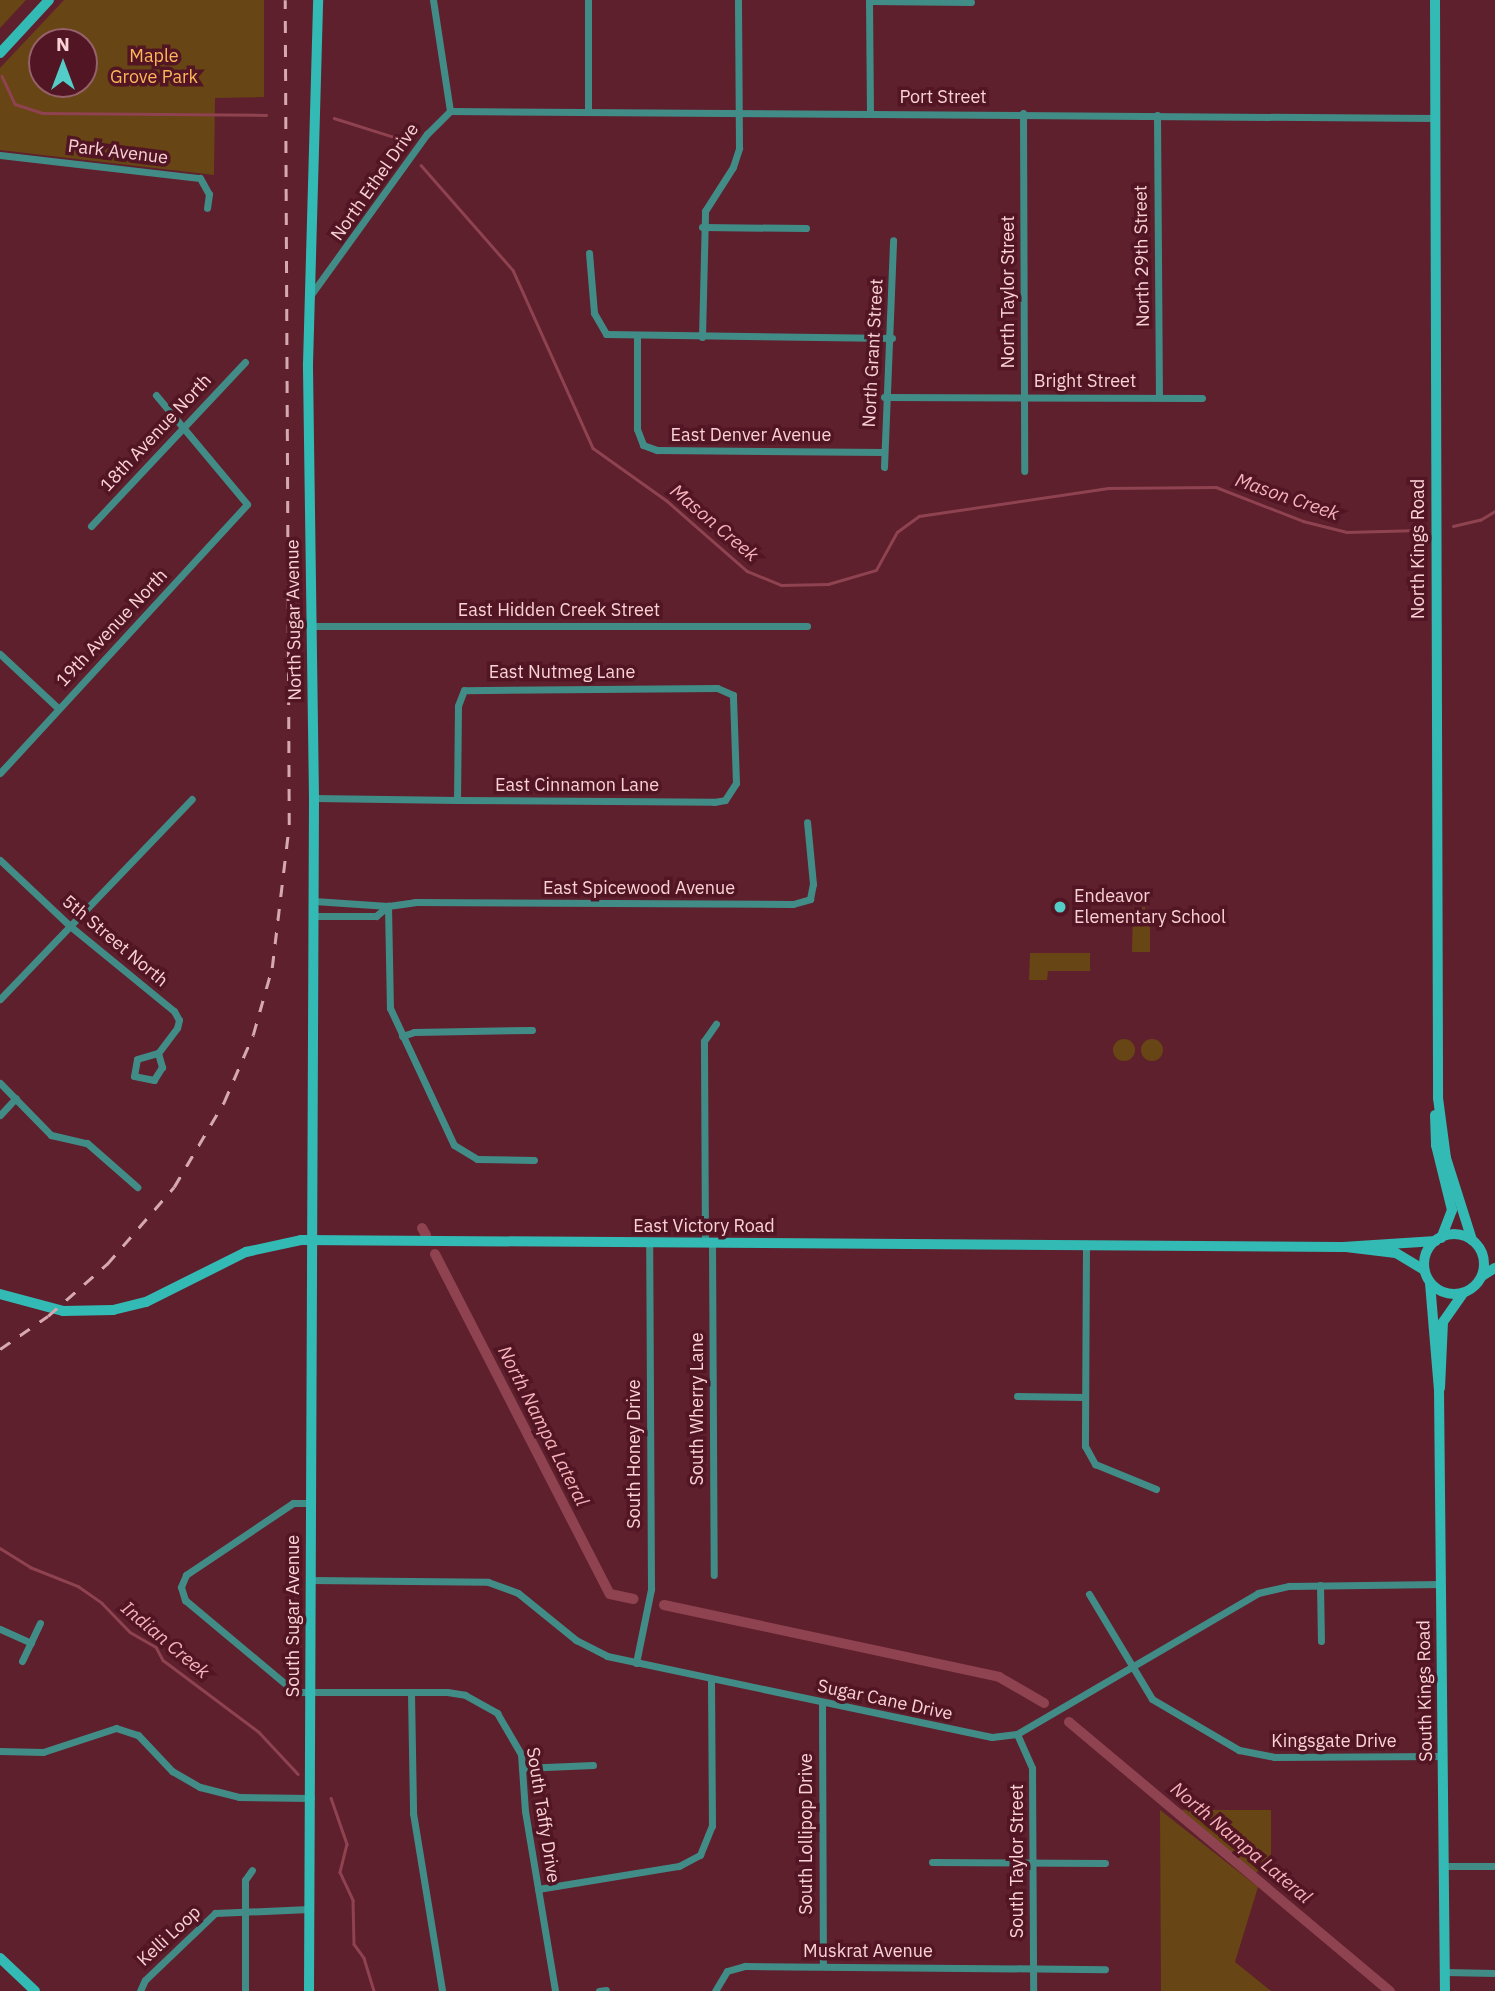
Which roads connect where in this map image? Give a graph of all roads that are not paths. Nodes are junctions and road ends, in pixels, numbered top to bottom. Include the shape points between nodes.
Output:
1 (49, 0) edge
2 (318, 0) edge
3 (433, 0) edge
4 (587, 0) edge
5 (738, 0) edge
6 (1435, 0) edge
7 (869, 1) edge
8 (971, 2) dead end
9 (0, 53) edge
10 (450, 111) junction
11 (588, 112) junction
12 (739, 113) junction
13 (870, 113) junction
14 (1023, 113) junction
15 (1157, 115) junction
16 (1436, 118) junction
17 (0, 155) edge
18 (207, 208) dead end
19 (702, 227) junction
20 (806, 228) dead end
21 (893, 240) dead end
22 (589, 253) dead end
23 (310, 296) junction
24 (637, 337) junction
25 (702, 337) junction
26 (892, 338) junction
27 (245, 362) dead end
28 (156, 395) dead end
29 (884, 397) junction
30 (1024, 397) junction
31 (1160, 397) junction
32 (1202, 398) dead end
33 (183, 428) junction
34 (884, 452) junction
35 (884, 467) dead end
36 (1024, 471) dead end
37 (91, 526) dead end
38 (311, 626) junction
39 (807, 626) dead end
40 (0, 654) edge
41 (730, 691) joint
42 (58, 708) junction
43 (0, 773) edge
44 (314, 798) junction
45 (191, 799) dead end
46 (457, 800) junction
47 (807, 822) dead end
48 (0, 860) edge
49 (314, 901) junction
50 (388, 906) junction
51 (314, 916) junction
52 (70, 926) junction
53 (0, 999) edge
54 (716, 1024) dead end
55 (531, 1030) dead end
56 (402, 1036) junction
57 (158, 1053) junction
58 (0, 1083) edge
59 (16, 1098) junction
60 (1438, 1098) junction
61 (0, 1115) edge
62 (534, 1160) dead end
63 (136, 1187) dead end
64 (1438, 1239) junction
65 (310, 1241) junction
66 (649, 1243) junction
67 (709, 1243) junction
68 (1475, 1243) junction
69 (1086, 1245) junction
70 (1343, 1247) junction
71 (1495, 1252) edge
72 (1495, 1268) edge
73 (1424, 1269) junction
74 (1482, 1276) junction
75 (1430, 1283) junction
76 (1463, 1293) junction
77 (0, 1294) edge
78 (1439, 1391) junction
79 (1017, 1396) dead end
80 (1084, 1396) junction
81 (1156, 1489) dead end
82 (310, 1503) junction
83 (714, 1575) dead end
84 (310, 1580) junction
85 (1441, 1584) junction
86 (1321, 1585) junction
87 (1089, 1594) dead end
88 (40, 1622) dead end
89 (0, 1629) edge
90 (1321, 1641) dead end
91 (30, 1643) junction
92 (22, 1661) dead end
93 (636, 1663) junction
94 (1131, 1667) junction
95 (711, 1679) junction
96 (311, 1692) junction
97 (411, 1693) junction
98 (822, 1702) junction
99 (1017, 1734) junction
100 (0, 1751) edge
101 (1443, 1756) junction
102 (593, 1765) dead end
103 (522, 1768) junction
104 (311, 1798) junction
105 (932, 1862) dead end
106 (1032, 1862) junction
107 (1105, 1863) dead end
108 (1444, 1866) junction
109 (1495, 1866) edge
110 (252, 1870) dead end
111 (538, 1889) junction
112 (244, 1909) junction
113 (309, 1909) junction
114 (0, 1958) edge
115 (823, 1966) junction
116 (1033, 1969) junction
117 (1105, 1969) dead end
118 (1445, 1972) junction
119 (1495, 1973) edge
120 (35, 1991) edge
121 (140, 1991) edge
122 (245, 1991) edge
123 (309, 1991) edge
124 (442, 1991) edge
125 (555, 1991) edge
126 (715, 1991) edge
127 (1032, 1991) edge
128 (1445, 1991) edge

1 - 9 street
2 - 23 street, North Sugar Avenue
3 - 10 street
4 - 11 street
5 - 12 street
6 - 16 street, North Kings Road
7 - 8 street
7 - 13 street
10 - 11 street, Port Street
10 - 23 street, North Ethel Drive via 427,134
11 - 12 street, Port Street
12 - 13 street, Port Street
12 - 19 street via 739,148 733,167 713,194
13 - 14 street, Port Street
14 - 15 street, Port Street
14 - 30 street, North Taylor Street
15 - 16 street, Port Street
15 - 31 street, North 29th Street
16 - 60 street, North Kings Road
17 - 18 street, Park Avenue via 200,178 209,194
19 - 20 street
19 - 25 street
21 - 26 street, North Grant Street
22 - 24 street via 594,313 606,334
23 - 38 street, North Sugar Avenue
24 - 25 street
24 - 34 street, East Denver Avenue via 637,429 643,445 657,450
25 - 26 street
26 - 29 street, North Grant Street
27 - 33 street, 18th Avenue North
28 - 33 street
29 - 30 street, Bright Street
29 - 34 street, North Grant Street
30 - 31 street, Bright Street
30 - 36 street, North Taylor Street
31 - 32 street, Bright Street
33 - 37 street, 18th Avenue North
33 - 42 street, 19th Avenue North via 247,504
34 - 35 street, North Grant Street
38 - 39 street, East Hidden Creek Street
38 - 44 street, North Sugar Avenue
40 - 42 street
41 - 46 street, East Nutmeg Lane via 464,690 457,706
41 - 46 street, East Cinnamon Lane via 735,702 736,783 725,800
42 - 43 street, 19th Avenue North
44 - 46 street, East Cinnamon Lane
44 - 49 street, North Sugar Avenue
45 - 52 street
47 - 50 street, East Spicewood Avenue via 813,884 810,899 793,904 415,902
48 - 52 street, 5th Street North
49 - 50 street, East Spicewood Avenue
49 - 51 street, North Sugar Avenue
50 - 51 street, East Spicewood Avenue via 376,916
50 - 56 street via 390,1008
51 - 65 street, North Sugar Avenue
52 - 53 street
52 - 57 street, 5th Street North via 174,1011 177,1028
54 - 67 street, South Wherry Lane via 704,1041
55 - 56 street
56 - 62 street via 454,1144 477,1159
57 - 57 street via 162,1067 154,1080 134,1076 136,1059
58 - 59 street
59 - 61 street
59 - 63 street via 51,1135 87,1143
60 - 64 street, North Kings Road via 1436,1145 1452,1210
60 - 68 street, North Kings Road via 1447,1158
64 - 68 street via 1457,1235
64 - 70 street, East Victory Road
64 - 73 street via 1426,1254
65 - 66 street, East Victory Road
65 - 77 street, East Victory Road via 246,1252 146,1302 80,1312 38,1307
65 - 82 street, South Sugar Avenue
66 - 67 street, East Victory Road
66 - 93 street, South Honey Drive via 650,1589
67 - 69 street, East Victory Road
67 - 83 street, South Wherry Lane
68 - 71 street
68 - 74 street via 1484,1260
69 - 70 street, East Victory Road
69 - 80 street
70 - 73 street, East Victory Road via 1396,1253
72 - 74 street
73 - 75 street
74 - 76 street
75 - 76 street via 1444,1293
75 - 78 street, South Kings Road
76 - 78 street, South Kings Road via 1443,1322 1444,1374
78 - 85 street, South Kings Road
79 - 80 street
80 - 81 street via 1089,1457 1095,1464
82 - 84 street, South Sugar Avenue
82 - 96 street via 293,1503 186,1575 181,1587 185,1600 295,1692
84 - 93 street, Sugar Cane Drive via 488,1582 518,1593 589,1649
84 - 96 street, South Sugar Avenue
85 - 86 street, Sugar Cane Drive
85 - 101 street, South Kings Road
86 - 90 street
86 - 94 street, Sugar Cane Drive via 1258,1593
87 - 94 street, Kingsgate Drive
88 - 91 street
89 - 91 street
91 - 92 street
93 - 95 street, Sugar Cane Drive
94 - 99 street, Sugar Cane Drive
94 - 101 street, Kingsgate Drive via 1159,1705 1258,1756
95 - 98 street, Sugar Cane Drive
95 - 111 street via 712,1826 700,1856 678,1866
96 - 97 street, South Taffy Drive
96 - 104 street, South Sugar Avenue
97 - 103 street, South Taffy Drive via 447,1692 481,1702 508,1726
97 - 124 street via 413,1813
98 - 99 street, Sugar Cane Drive via 977,1735
98 - 115 street, South Lollipop Drive
99 - 106 street, South Taylor Street via 1032,1768
100 - 104 street via 43,1752 116,1728 138,1735 172,1771 200,1787 239,1797
101 - 108 street, South Kings Road
102 - 103 street
103 - 111 street, South Taffy Drive
104 - 113 street, South Sugar Avenue
105 - 106 street
106 - 107 street
106 - 116 street, South Taylor Street
108 - 109 street
108 - 118 street, South Kings Road
110 - 112 street via 245,1880
111 - 125 street, South Taffy Drive
112 - 113 street, Kelli Loop
112 - 121 street, Kelli Loop via 215,1913 145,1980
112 - 122 street
113 - 123 street, South Sugar Avenue
114 - 120 street
115 - 116 street, Muskrat Avenue
115 - 126 street, Muskrat Avenue via 736,1968 720,1978
116 - 117 street, Muskrat Avenue
116 - 127 street, South Taylor Street
118 - 119 street
118 - 128 street, South Kings Road

